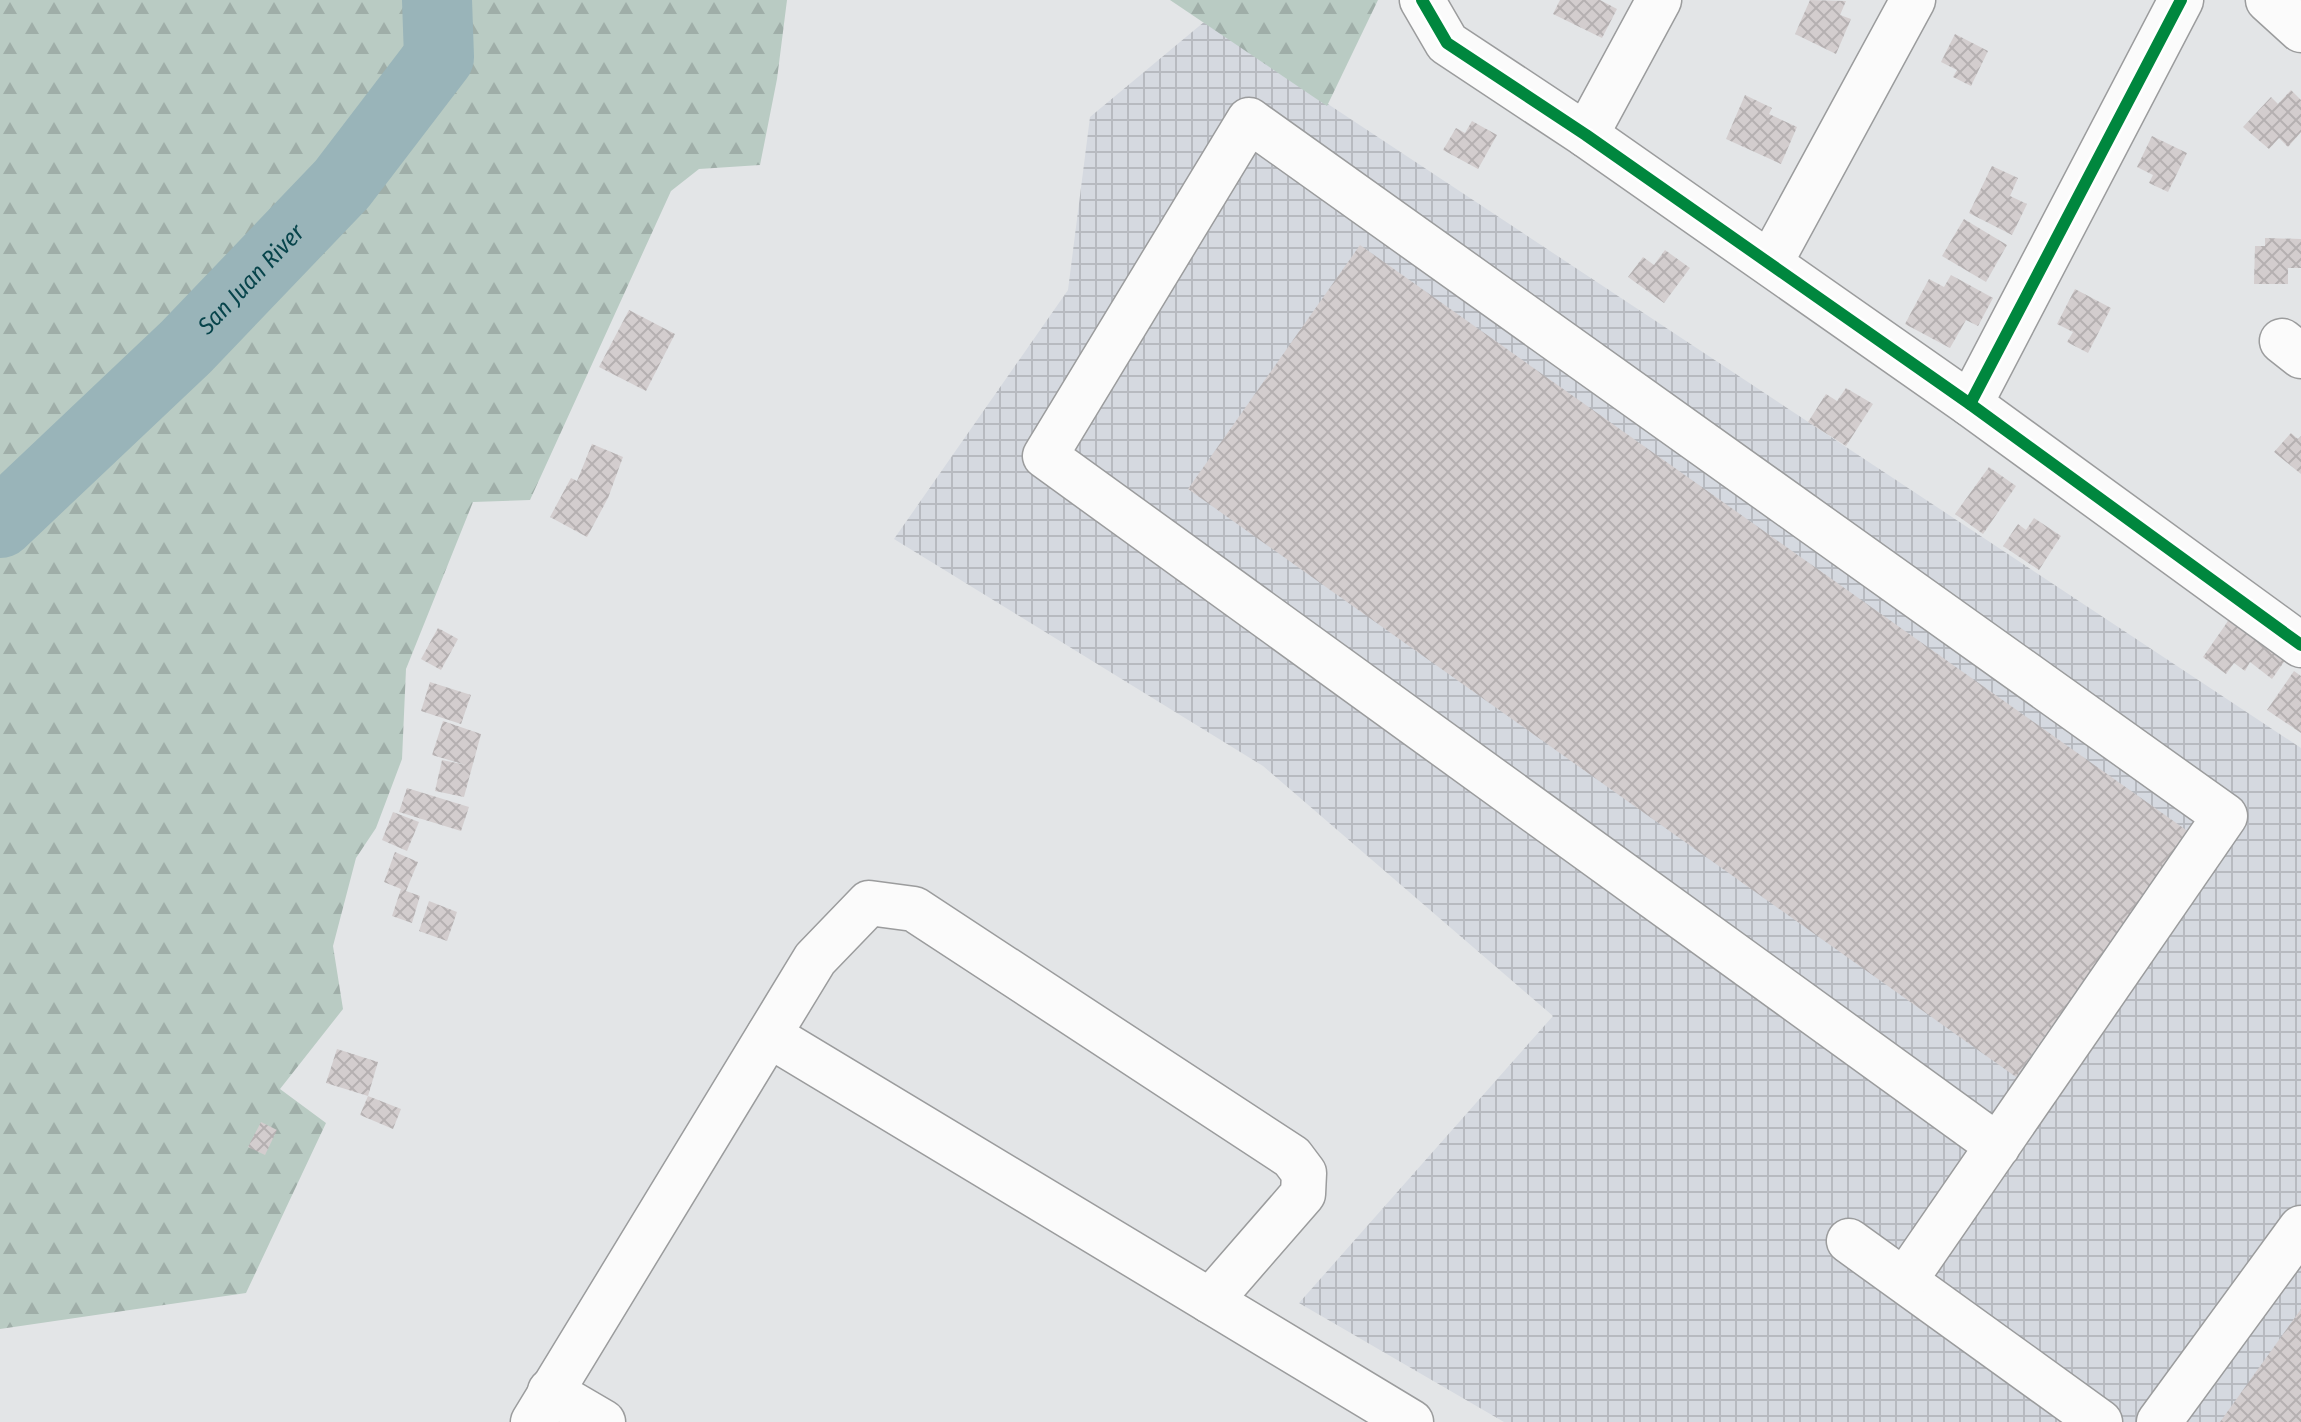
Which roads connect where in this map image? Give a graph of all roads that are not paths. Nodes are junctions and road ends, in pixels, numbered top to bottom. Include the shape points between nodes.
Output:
1 (1422, 0) edge
2 (1659, 0) edge
3 (1913, 0) edge
4 (2181, 0) edge
5 (2268, 0) edge
6 (2301, 30) edge
7 (1586, 135) junction
8 (1770, 263) junction
9 (1970, 404) junction
10 (2301, 645) edge
11 (769, 1035) junction
12 (1998, 1146) junction
13 (2301, 1228) edge
14 (1849, 1241) dead end
15 (1905, 1280) junction
16 (1210, 1301) junction
17 (542, 1407) edge
18 (603, 1422) edge
19 (1411, 1422) edge
20 (2100, 1422) edge
21 (2159, 1422) edge

1 - 7 street via 1447,43
2 - 7 street
3 - 8 street
4 - 9 street
5 - 6 street
7 - 8 street
8 - 9 street
9 - 10 street
11 - 16 street
11 - 16 street via 815,959 869,903 914,909 1292,1157 1304,1173 1303,1194
11 - 17 street
12 - 12 street via 1045,456 1249,120 2225,816
12 - 15 street
13 - 21 street
14 - 15 street
15 - 20 street
16 - 19 street
17 - 18 street

